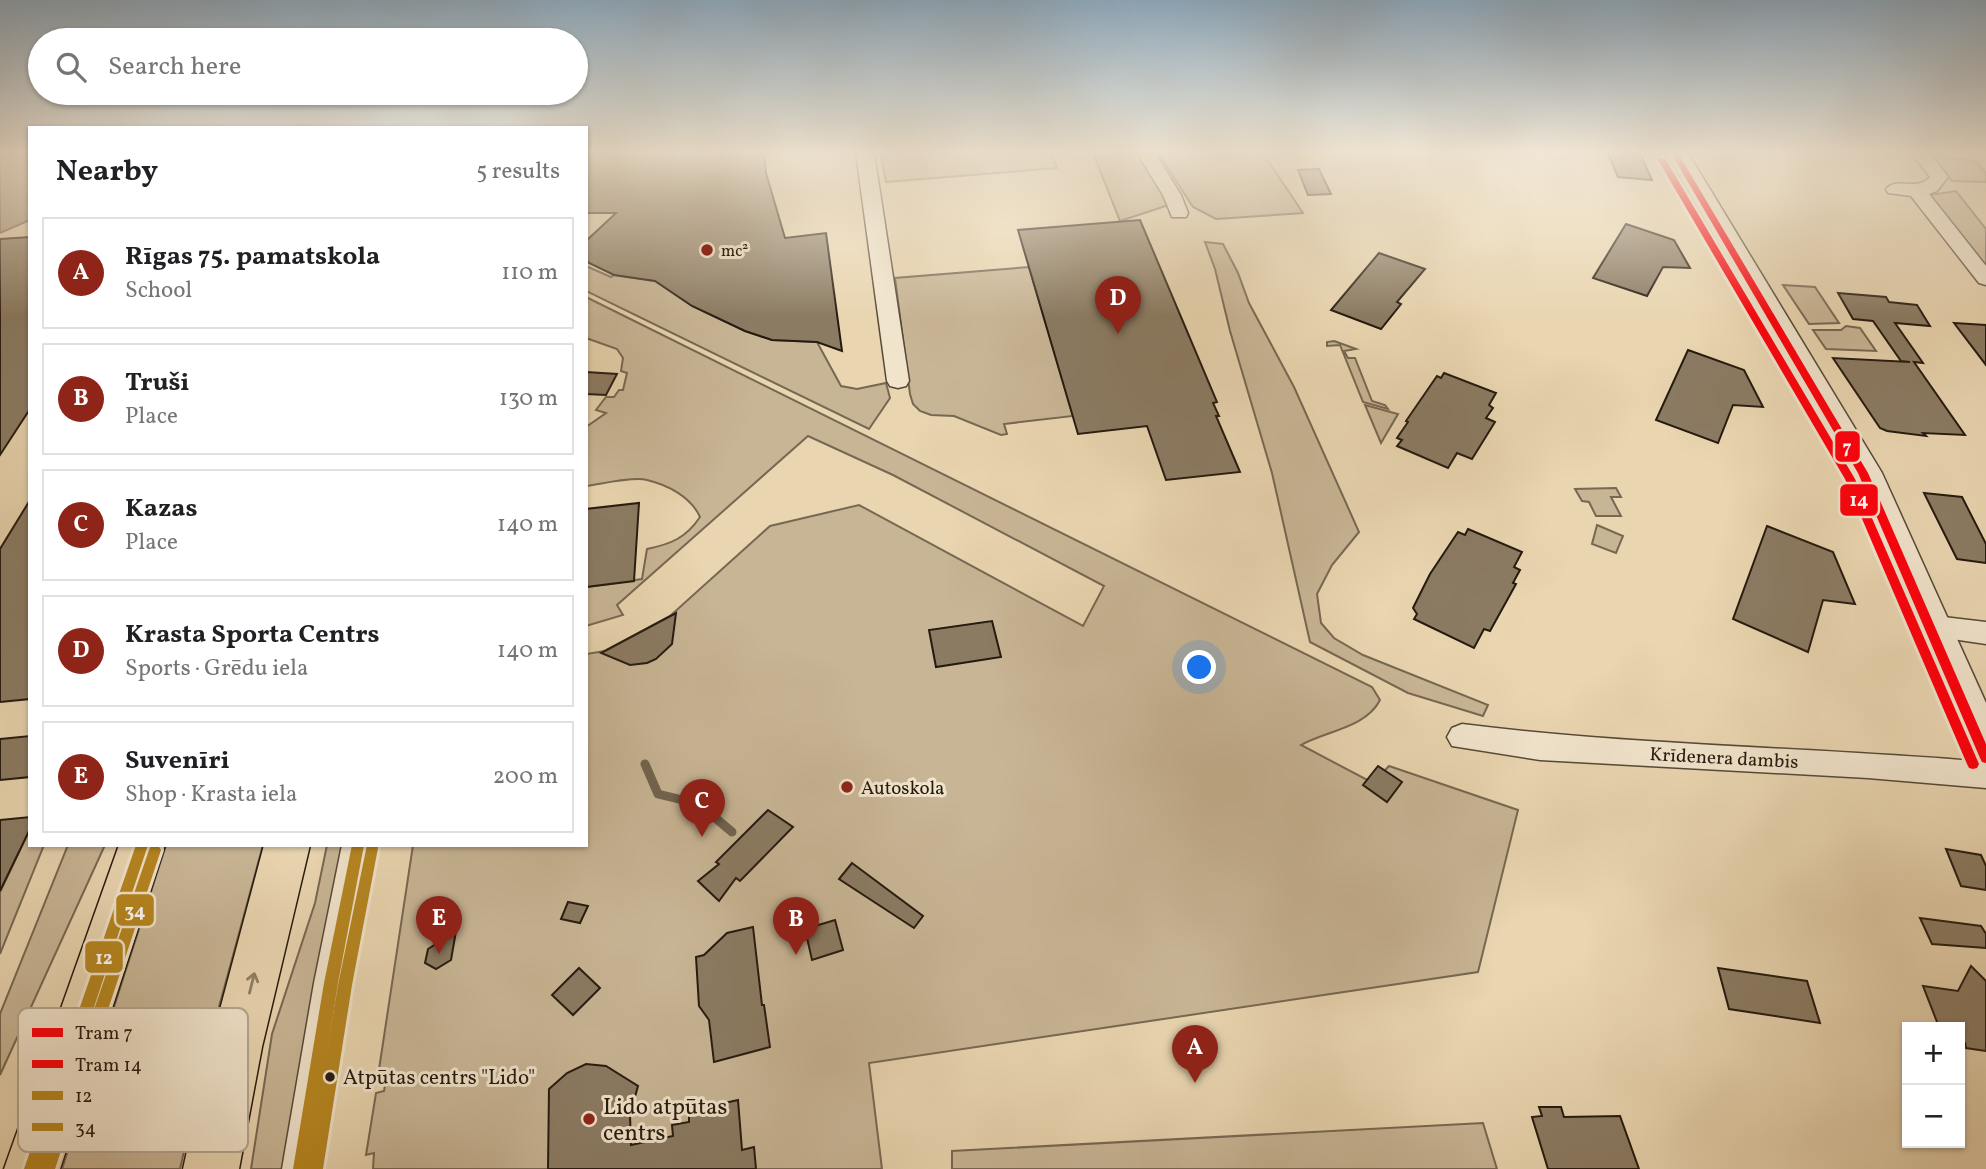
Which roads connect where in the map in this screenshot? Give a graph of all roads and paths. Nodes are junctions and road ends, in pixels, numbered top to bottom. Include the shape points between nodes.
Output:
1 (873, 208) edge
2 (1178, 208) edge
3 (1709, 208) edge
4 (1930, 208) edge
5 (1180, 213) dead end
6 (1986, 279) edge
7 (898, 381) dead end
8 (1935, 627) junction
9 (1986, 633) edge
10 (1462, 737) dead end
11 (1986, 744) edge
12 (1986, 775) edge
13 (141, 847) edge
14 (286, 847) edge
15 (358, 847) edge
16 (87, 1008) edge
17 (246, 1008) edge
18 (38, 1152) edge
19 (32, 1169) edge
20 (301, 1169) edge

1 - 7 street
2 - 5 street
3 - 8 street via 1867,473
4 - 6 street
8 - 9 street
8 - 11 street
10 - 12 street, Krīdenera dambis via 1540,747
13 - 16 highway
17 -> 14 highway
15 - 20 street
18 - 19 highway

